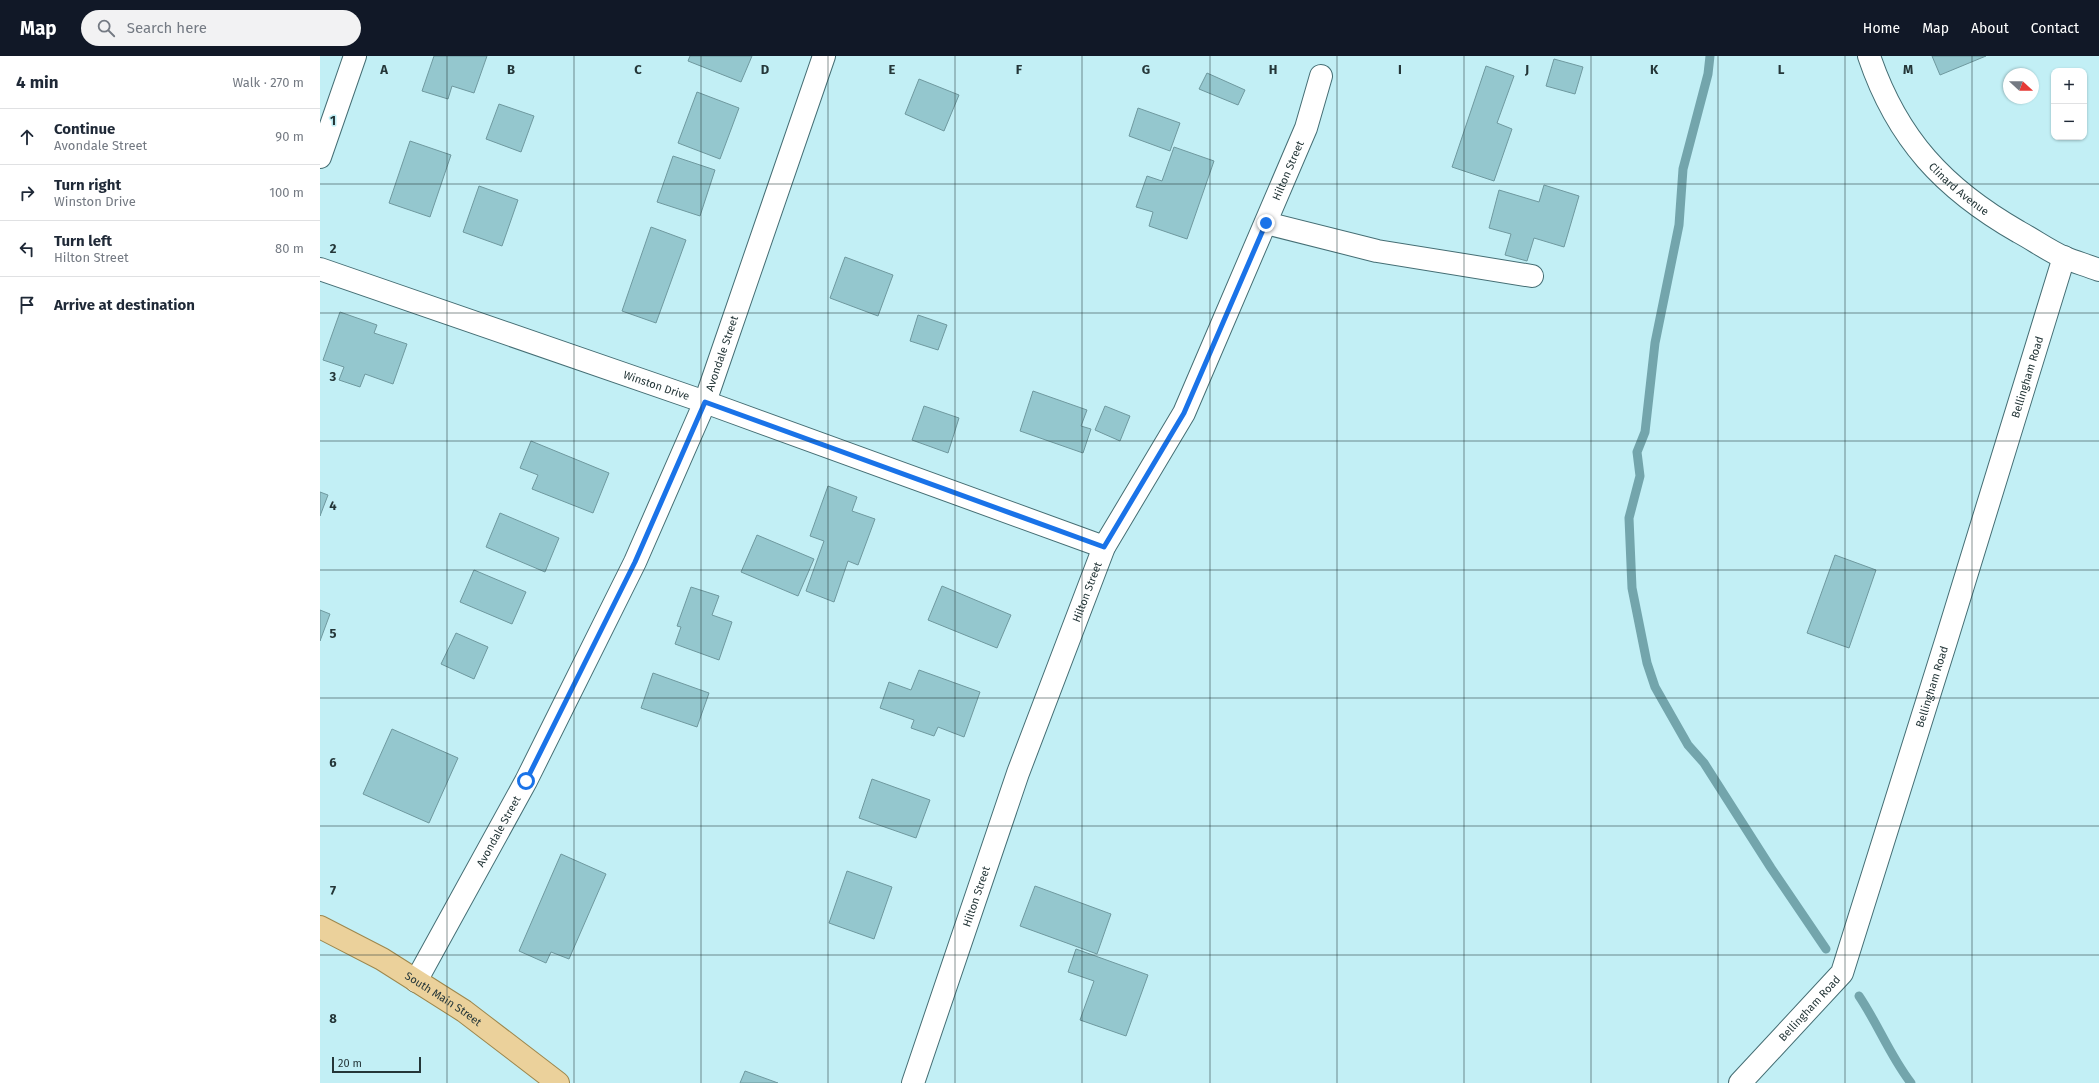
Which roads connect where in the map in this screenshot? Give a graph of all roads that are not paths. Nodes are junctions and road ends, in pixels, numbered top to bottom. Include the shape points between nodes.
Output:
1 (355, 56) edge
2 (824, 56) edge
3 (1869, 56) edge
4 (1322, 76) dead end
5 (320, 157) edge
6 (1266, 223) junction
7 (2064, 257) junction
8 (320, 269) edge
9 (2099, 270) edge
10 (1532, 276) dead end
11 (705, 402) junction
12 (1104, 547) junction
13 (320, 927) edge
14 (416, 981) junction
15 (558, 1083) edge
16 (913, 1083) edge
17 (1740, 1083) edge

1 - 5 street
2 - 11 street, Avondale Street
3 - 7 street, Clinard Avenue via 1878,83 1897,120 1923,155 1952,186 1986,213
4 - 6 street, Hilton Street via 1306,128
6 - 10 street via 1377,250
6 - 12 street, Hilton Street via 1184,413
7 - 9 street, Clinard Avenue
7 - 17 street, Bellingham Road via 1948,638 1842,973
8 - 11 street, Winston Drive
11 - 12 street, Winston Drive
11 - 14 street, Avondale Street via 635,562 533,767
12 - 16 street, Hilton Street via 1018,773
13 - 14 main road, South Main Street via 382,959
14 - 15 main road, South Main Street via 464,1010

